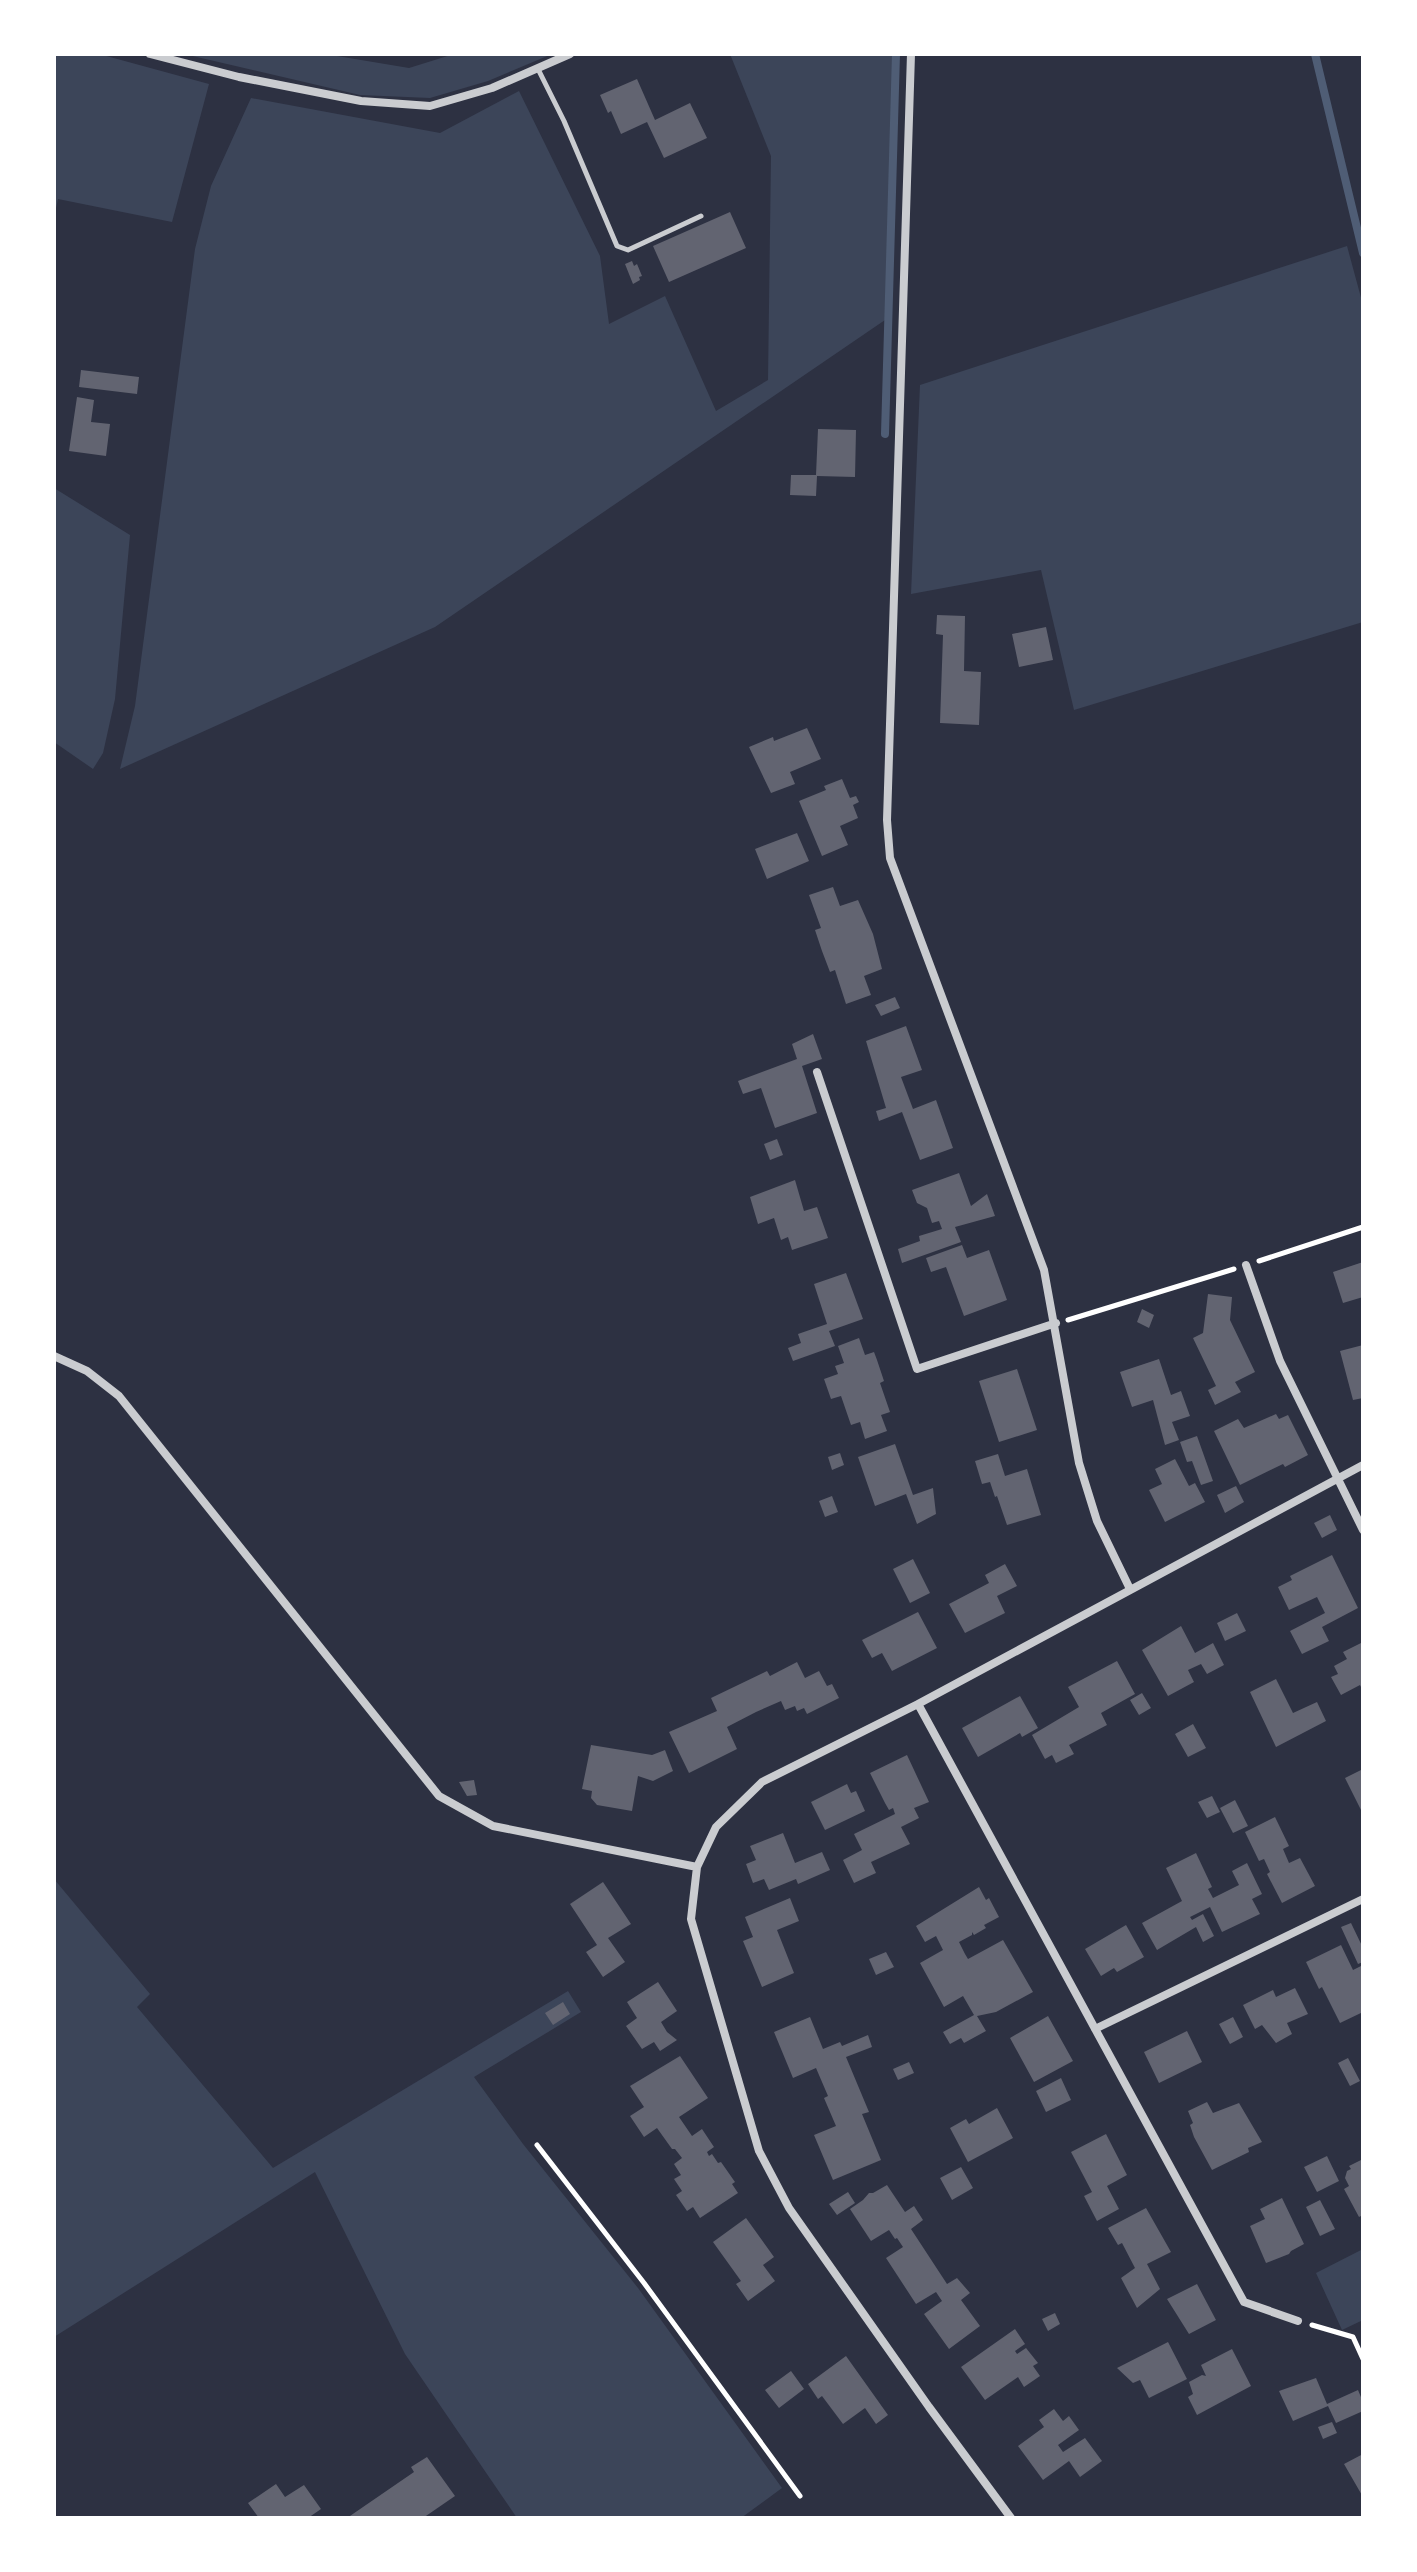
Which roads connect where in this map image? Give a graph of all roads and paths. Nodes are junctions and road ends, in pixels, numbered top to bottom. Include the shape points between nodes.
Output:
1 (150, 54) edge
2 (570, 54) edge
3 (911, 54) edge
4 (538, 68) junction
5 (701, 216) dead end
6 (817, 1072) dead end
7 (1363, 1227) edge
8 (1246, 1265) junction
9 (1056, 1323) junction
10 (54, 1356) edge
11 (1363, 1465) edge
12 (1338, 1478) junction
13 (1363, 1530) edge
14 (1130, 1589) junction
15 (918, 1704) junction
16 (697, 1867) junction
17 (1363, 1899) edge
18 (1095, 2029) junction
19 (537, 2145) dead end
20 (1298, 2321) joint
21 (1363, 2359) edge
22 (800, 2496) dead end
23 (1011, 2518) edge

1 - 4 street via 345,98 430,106
2 - 4 street
3 - 9 street via 890,858 1044,1270
4 - 5 lane via 617,246 628,250
6 - 9 street via 917,1369
7 - 8 path
8 - 9 path
8 - 12 street via 1280,1361
9 - 14 street via 1079,1463 1097,1521
10 - 16 street via 87,1371 119,1396 439,1796 493,1826
11 - 12 street
12 - 13 street
12 - 14 street
14 - 15 street
15 - 16 street via 762,1782 716,1827
15 - 18 street
16 - 23 street via 691,1919 759,2151 789,2208
17 - 18 street
18 - 20 street via 1244,2302
19 - 22 path
20 - 21 path via 1353,2337

